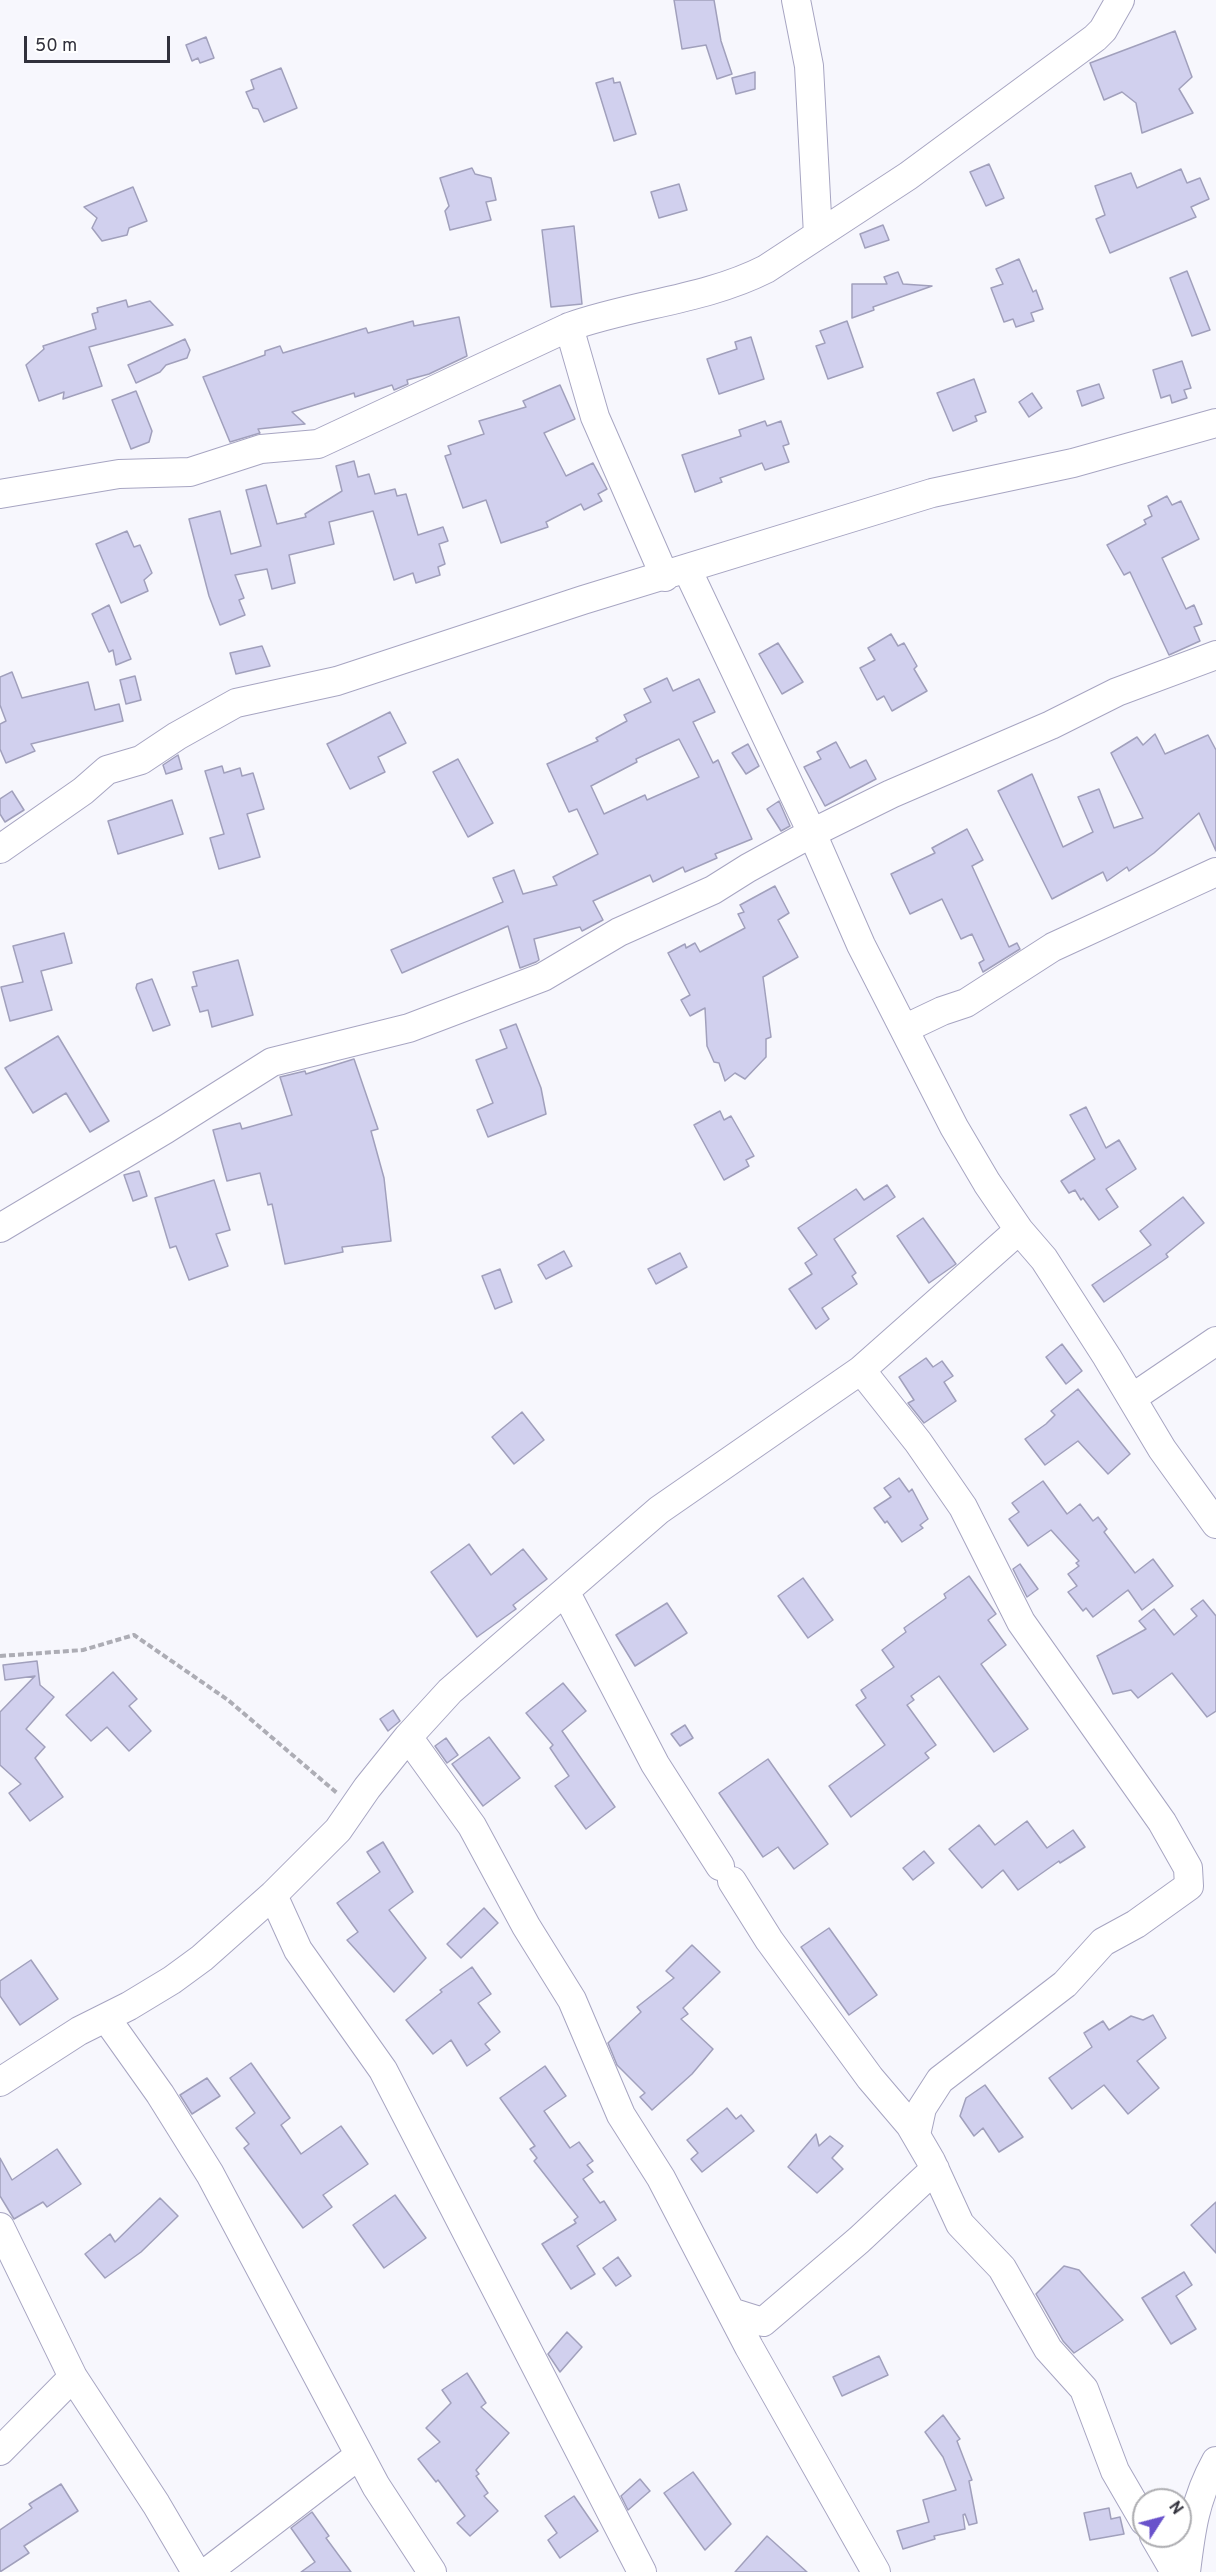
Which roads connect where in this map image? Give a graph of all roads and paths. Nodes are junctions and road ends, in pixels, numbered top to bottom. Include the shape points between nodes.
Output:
1 (796, 0) edge
2 (1120, 0) edge
3 (818, 235) junction
4 (569, 327) junction
5 (1216, 423) edge
6 (0, 494) edge
7 (676, 573) junction
8 (1216, 655) edge
9 (812, 832) junction
10 (0, 849) edge
11 (1216, 872) edge
12 (904, 1029) junction
13 (0, 1228) edge
14 (1019, 1230) junction
15 (1216, 1341) edge
16 (861, 1370) junction
17 (1132, 1398) junction
18 (1216, 1524) edge
19 (566, 1593) junction
20 (0, 1656) edge
21 (408, 1737) junction
22 (354, 1807) junction
23 (273, 1895) junction
24 (105, 2018) junction
25 (0, 2082) edge
26 (916, 2135) junction
27 (935, 2169) junction
28 (0, 2227) edge
29 (731, 2312) junction
30 (73, 2377) junction
31 (0, 2451) edge
32 (358, 2456) junction
33 (1216, 2461) edge
34 (1132, 2500) edge
35 (1161, 2548) edge
36 (196, 2572) edge
37 (207, 2572) edge
38 (432, 2572) edge
39 (642, 2572) edge
40 (876, 2572) edge
41 (1175, 2572) edge
42 (1186, 2572) edge

1 - 3 street via 809,66
2 - 3 street via 1095,38 908,176
3 - 4 street via 742,281 608,313
4 - 6 street via 318,444 261,448 190,471 118,474
4 - 7 street via 595,417
5 - 7 street via 1073,463 932,493
7 - 9 street
7 - 10 street via 337,681 236,703 141,760 107,770
8 - 9 street via 1117,692
9 - 12 street via 861,945
9 - 13 street via 748,867 714,891 619,932 543,977 409,1028 272,1062
11 - 12 street via 1053,947 966,1003
12 - 14 street via 954,1127
14 - 16 street
14 - 17 street via 1044,1259
15 - 17 street
16 - 19 street via 690,1487
16 - 26 street via 963,1507 1021,1622 1162,1822 1188,1868 1188,1886 1136,1924 1103,1942 1065,1984 940,2080 922,2108
17 - 18 street via 1162,1449
19 - 21 street via 450,1691
19 - 26 street via 655,1764 768,1940
20 - 22 path via 83,1650 134,1635 228,1700
21 - 22 street
21 - 29 street via 472,1826 526,1926 572,2000 616,2105 661,2178
22 - 23 street via 338,1830
23 - 24 street via 172,1980
23 - 39 street via 298,1950 383,2070
24 - 25 street
24 - 32 street via 210,2174
26 - 27 street
27 - 29 street via 763,2322
27 - 34 street via 960,2224 1002,2268 1048,2349 1084,2389 1115,2470
28 - 30 street
29 - 40 street
30 - 31 street
30 - 36 street
32 - 37 street
32 - 38 street
33 - 42 street via 1193,2515
35 - 41 street

